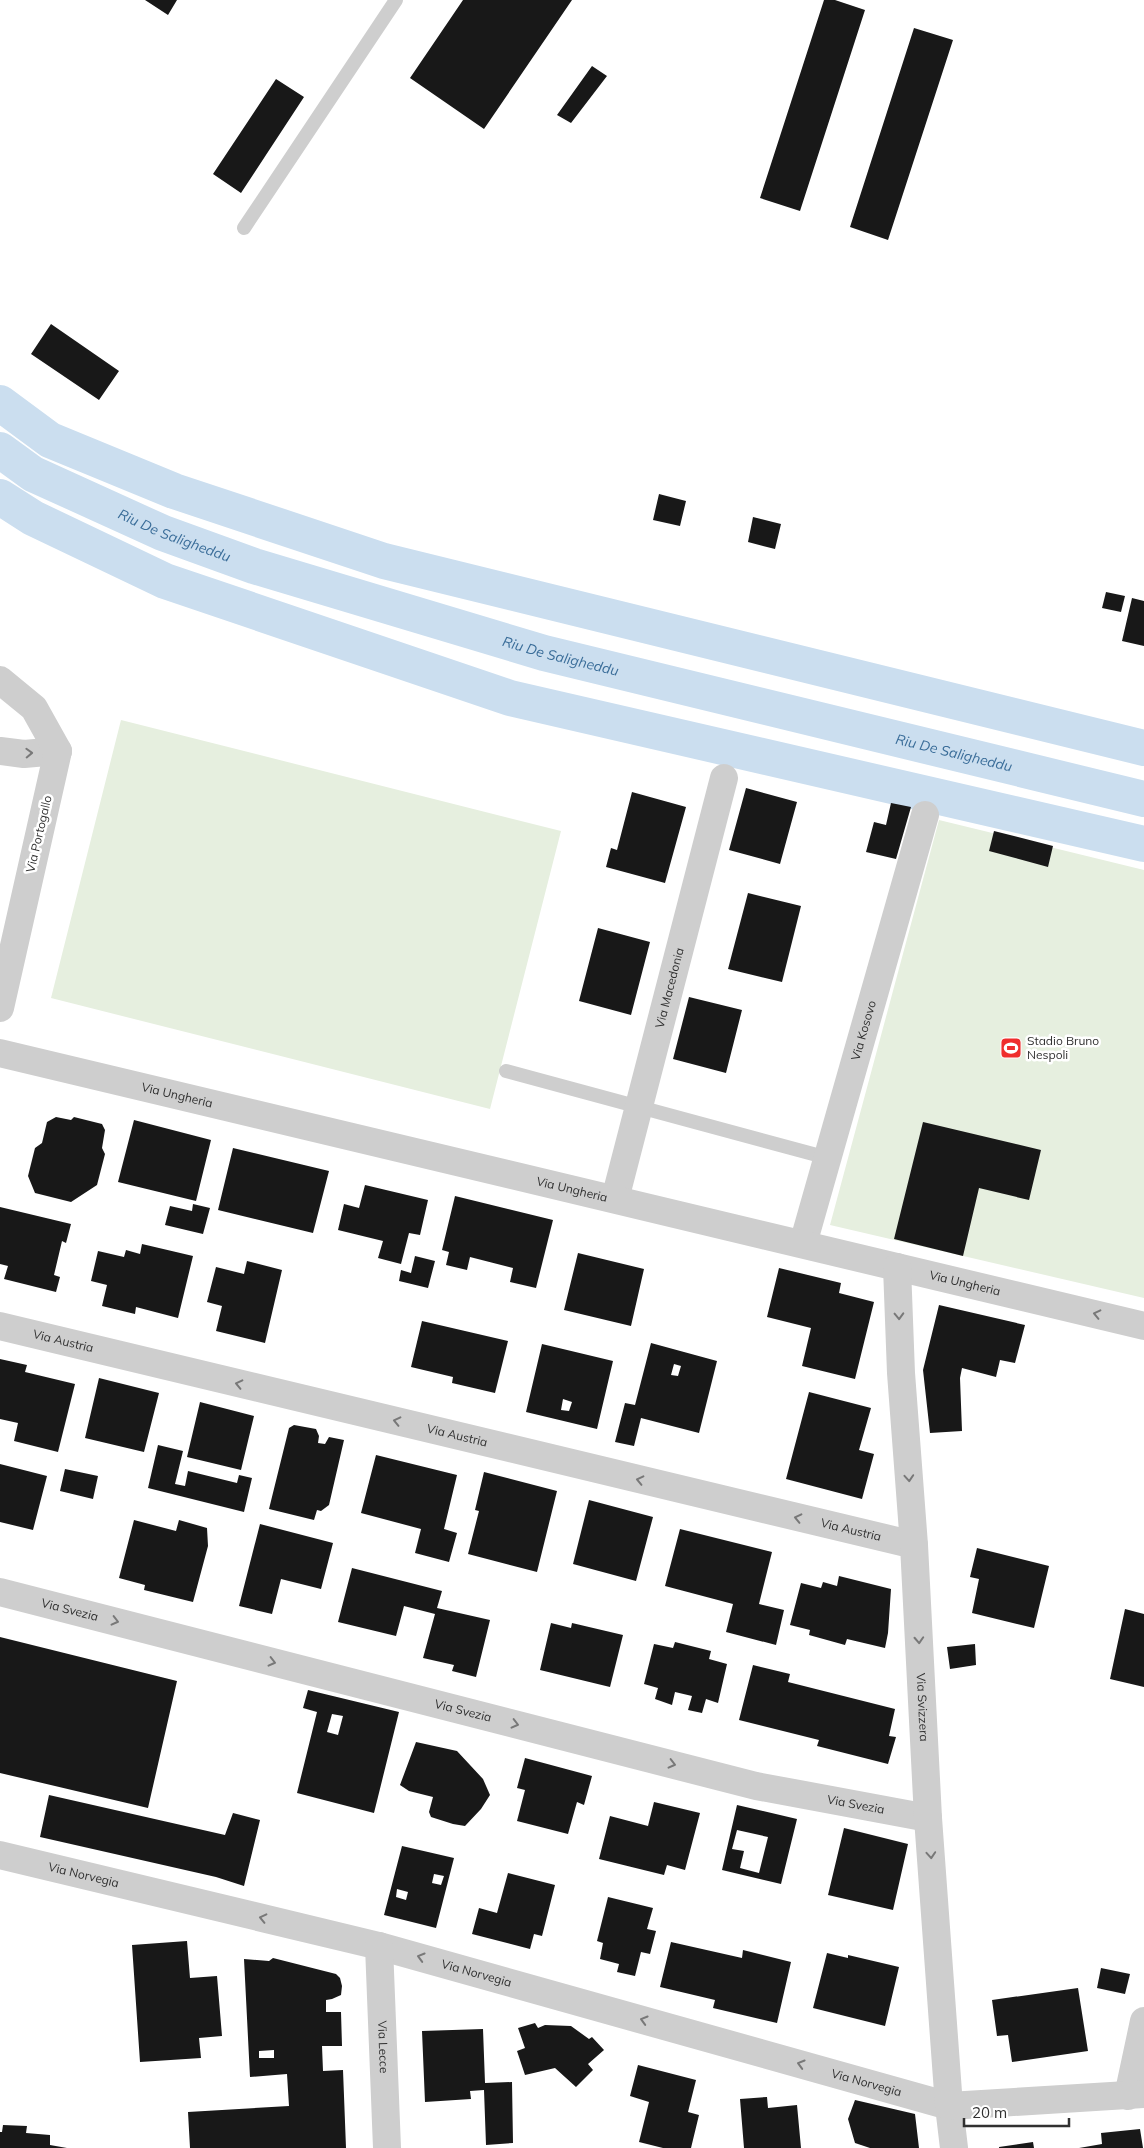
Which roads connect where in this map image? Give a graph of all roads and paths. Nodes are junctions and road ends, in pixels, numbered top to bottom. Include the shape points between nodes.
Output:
1 (396, 0) edge
2 (244, 228) dead end
3 (0, 680) edge
4 (0, 751) edge
5 (58, 752) junction
6 (724, 778) dead end
7 (925, 815) dead end
8 (0, 1008) edge
9 (0, 1053) edge
10 (506, 1071) dead end
11 (639, 1108) junction
12 (828, 1158) junction
13 (615, 1200) junction
14 (803, 1244) junction
15 (897, 1267) junction
16 (0, 1326) edge
17 (1144, 1326) edge
18 (914, 1545) junction
19 (0, 1592) edge
20 (928, 1818) junction
21 (0, 1855) edge
22 (378, 1946) junction
23 (1144, 2021) edge
24 (1136, 2095) edge
25 (949, 2106) junction
26 (387, 2148) edge
27 (954, 2148) edge

1 - 2 lane
3 - 5 street via 34,708
4 -> 5 street via 24,754
5 - 8 street, Via Portogallo
6 - 11 street, Via Macedonia
7 - 12 street, Via Kosovo
9 - 13 street, Via Ungheria
10 - 11 lane
11 - 12 lane
11 - 13 street, Via Macedonia
12 - 14 street, Via Kosovo
13 - 14 street, Via Ungheria
14 - 15 street, Via Ungheria
17 -> 15 street, Via Ungheria
15 -> 18 street, Via Svizzera
18 -> 16 street, Via Austria
18 -> 20 street, Via Svizzera
19 -> 20 street, Via Svezia via 756,1786
20 -> 25 street, Via Svizzera
22 -> 21 street, Via Norvegia
25 -> 22 street, Via Norvegia
22 - 26 street, Via Lecce
23 - 24 street
24 - 25 street, Via Norvegia
25 - 27 street, Via Svizzera

